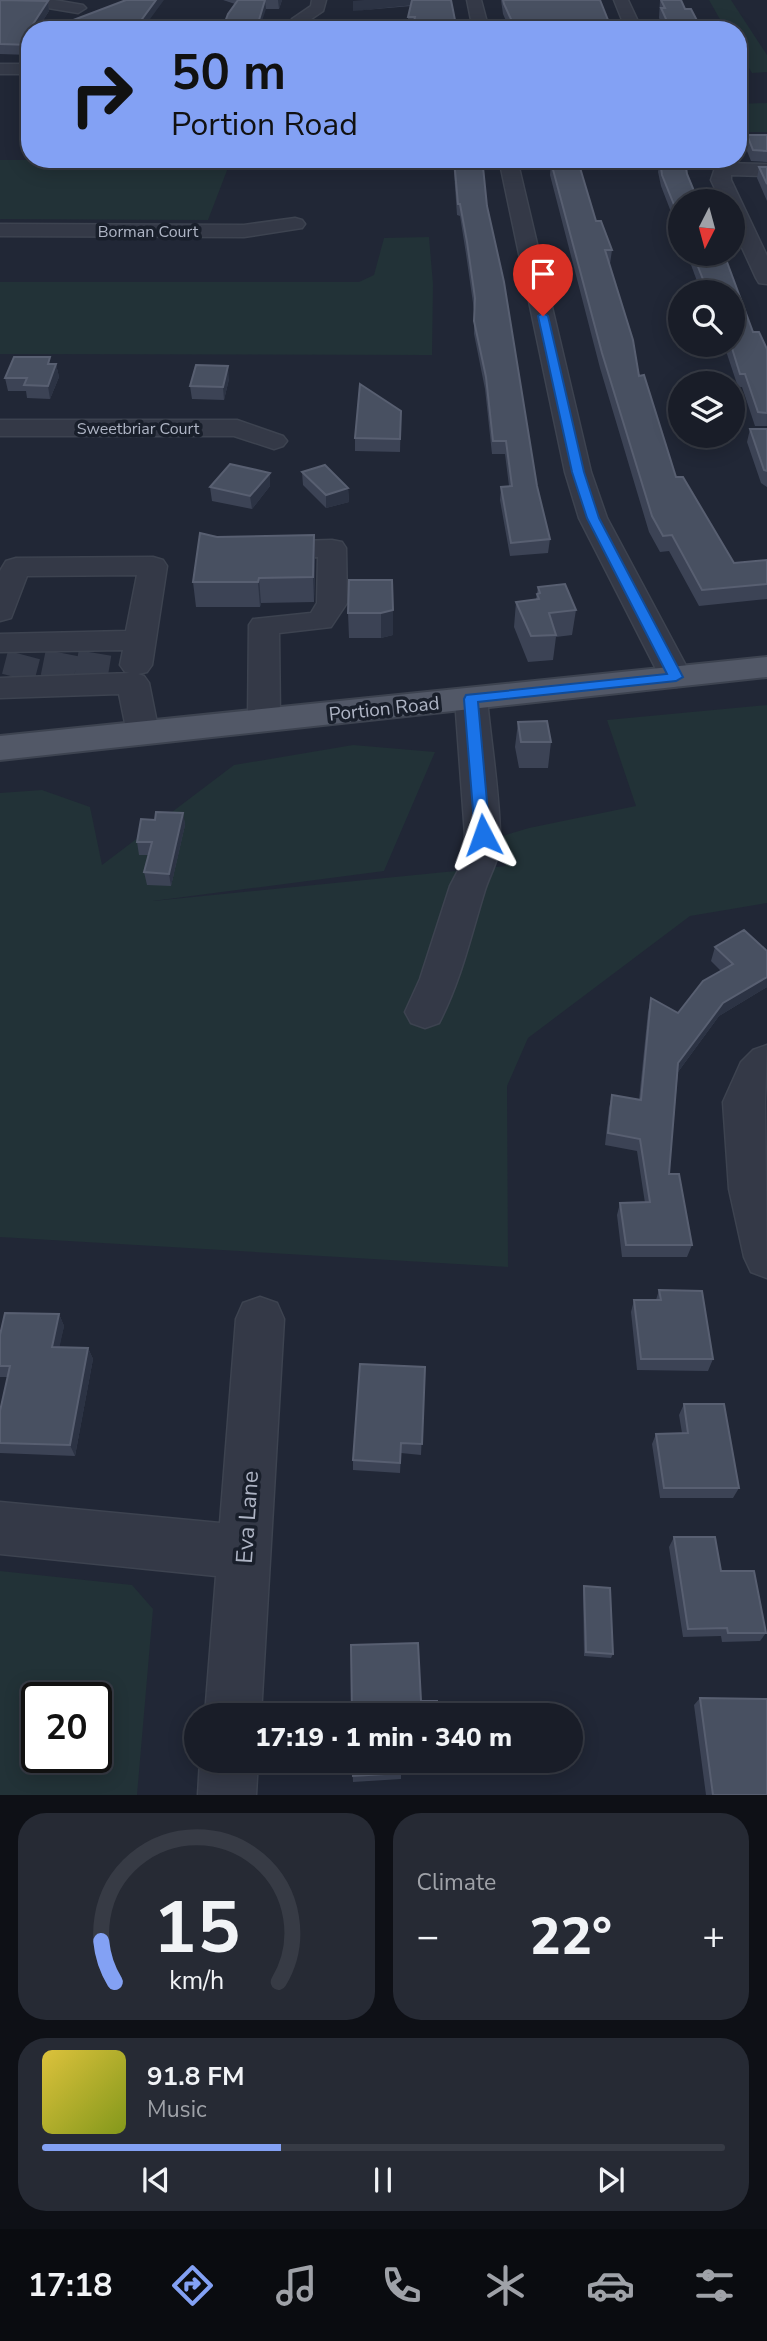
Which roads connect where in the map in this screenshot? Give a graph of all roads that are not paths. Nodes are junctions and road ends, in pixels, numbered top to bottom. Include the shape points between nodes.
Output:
1 (319, 0) edge
2 (474, 0) edge
3 (621, 0) edge
4 (0, 1) edge
5 (78, 8) dead end
6 (299, 21) edge
7 (479, 21) edge
8 (630, 21) edge
9 (0, 69) edge
10 (21, 69) edge
11 (510, 168) edge
12 (767, 170) edge
13 (725, 189) edge
14 (295, 224) dead end
15 (0, 230) edge
16 (746, 234) edge
17 (767, 278) edge
18 (0, 428) edge
19 (274, 440) dead end
20 (234, 550) edge
21 (0, 612) edge
22 (140, 640) junction
23 (93, 664) junction
24 (60, 665) junction
25 (14, 666) edge
26 (767, 667) edge
27 (676, 677) junction
28 (133, 683) junction
29 (471, 699) junction
30 (264, 720) junction
31 (143, 733) junction
32 (0, 748) edge
33 (425, 1012) dead end
34 (767, 1062) edge
35 (767, 1257) edge
36 (260, 1319) dead end
37 (0, 1528) edge
38 (244, 1552) junction
39 (234, 1703) edge
40 (228, 1773) edge
41 (227, 1795) edge

1 - 6 street via 318,8
2 - 7 street
3 - 8 street
4 - 5 street
9 - 10 street
11 - 27 street via 578,472 593,518
12 - 13 street via 723,169
14 - 15 street, Borman Court via 244,232
16 - 17 street
18 - 19 street, Sweetbriar Court via 237,428
20 - 30 street via 332,548 332,603 320,621 264,625
21 - 22 street via 16,567 153,566
22 - 23 street
22 - 28 street
23 - 24 street
23 - 24 street
23 - 28 street
24 - 25 street
24 - 25 street
26 - 27 main road, Portion Road
27 - 29 main road, Portion Road
28 - 31 street
29 - 30 main road, Portion Road
29 - 33 street via 483,835 480,863
30 - 31 main road, Portion Road
31 - 32 main road, Portion Road
34 - 35 street via 756,1074 744,1102 751,1189
36 - 38 street, Eva Lane
37 - 38 street
38 - 39 street, Eva Lane
40 - 41 street

